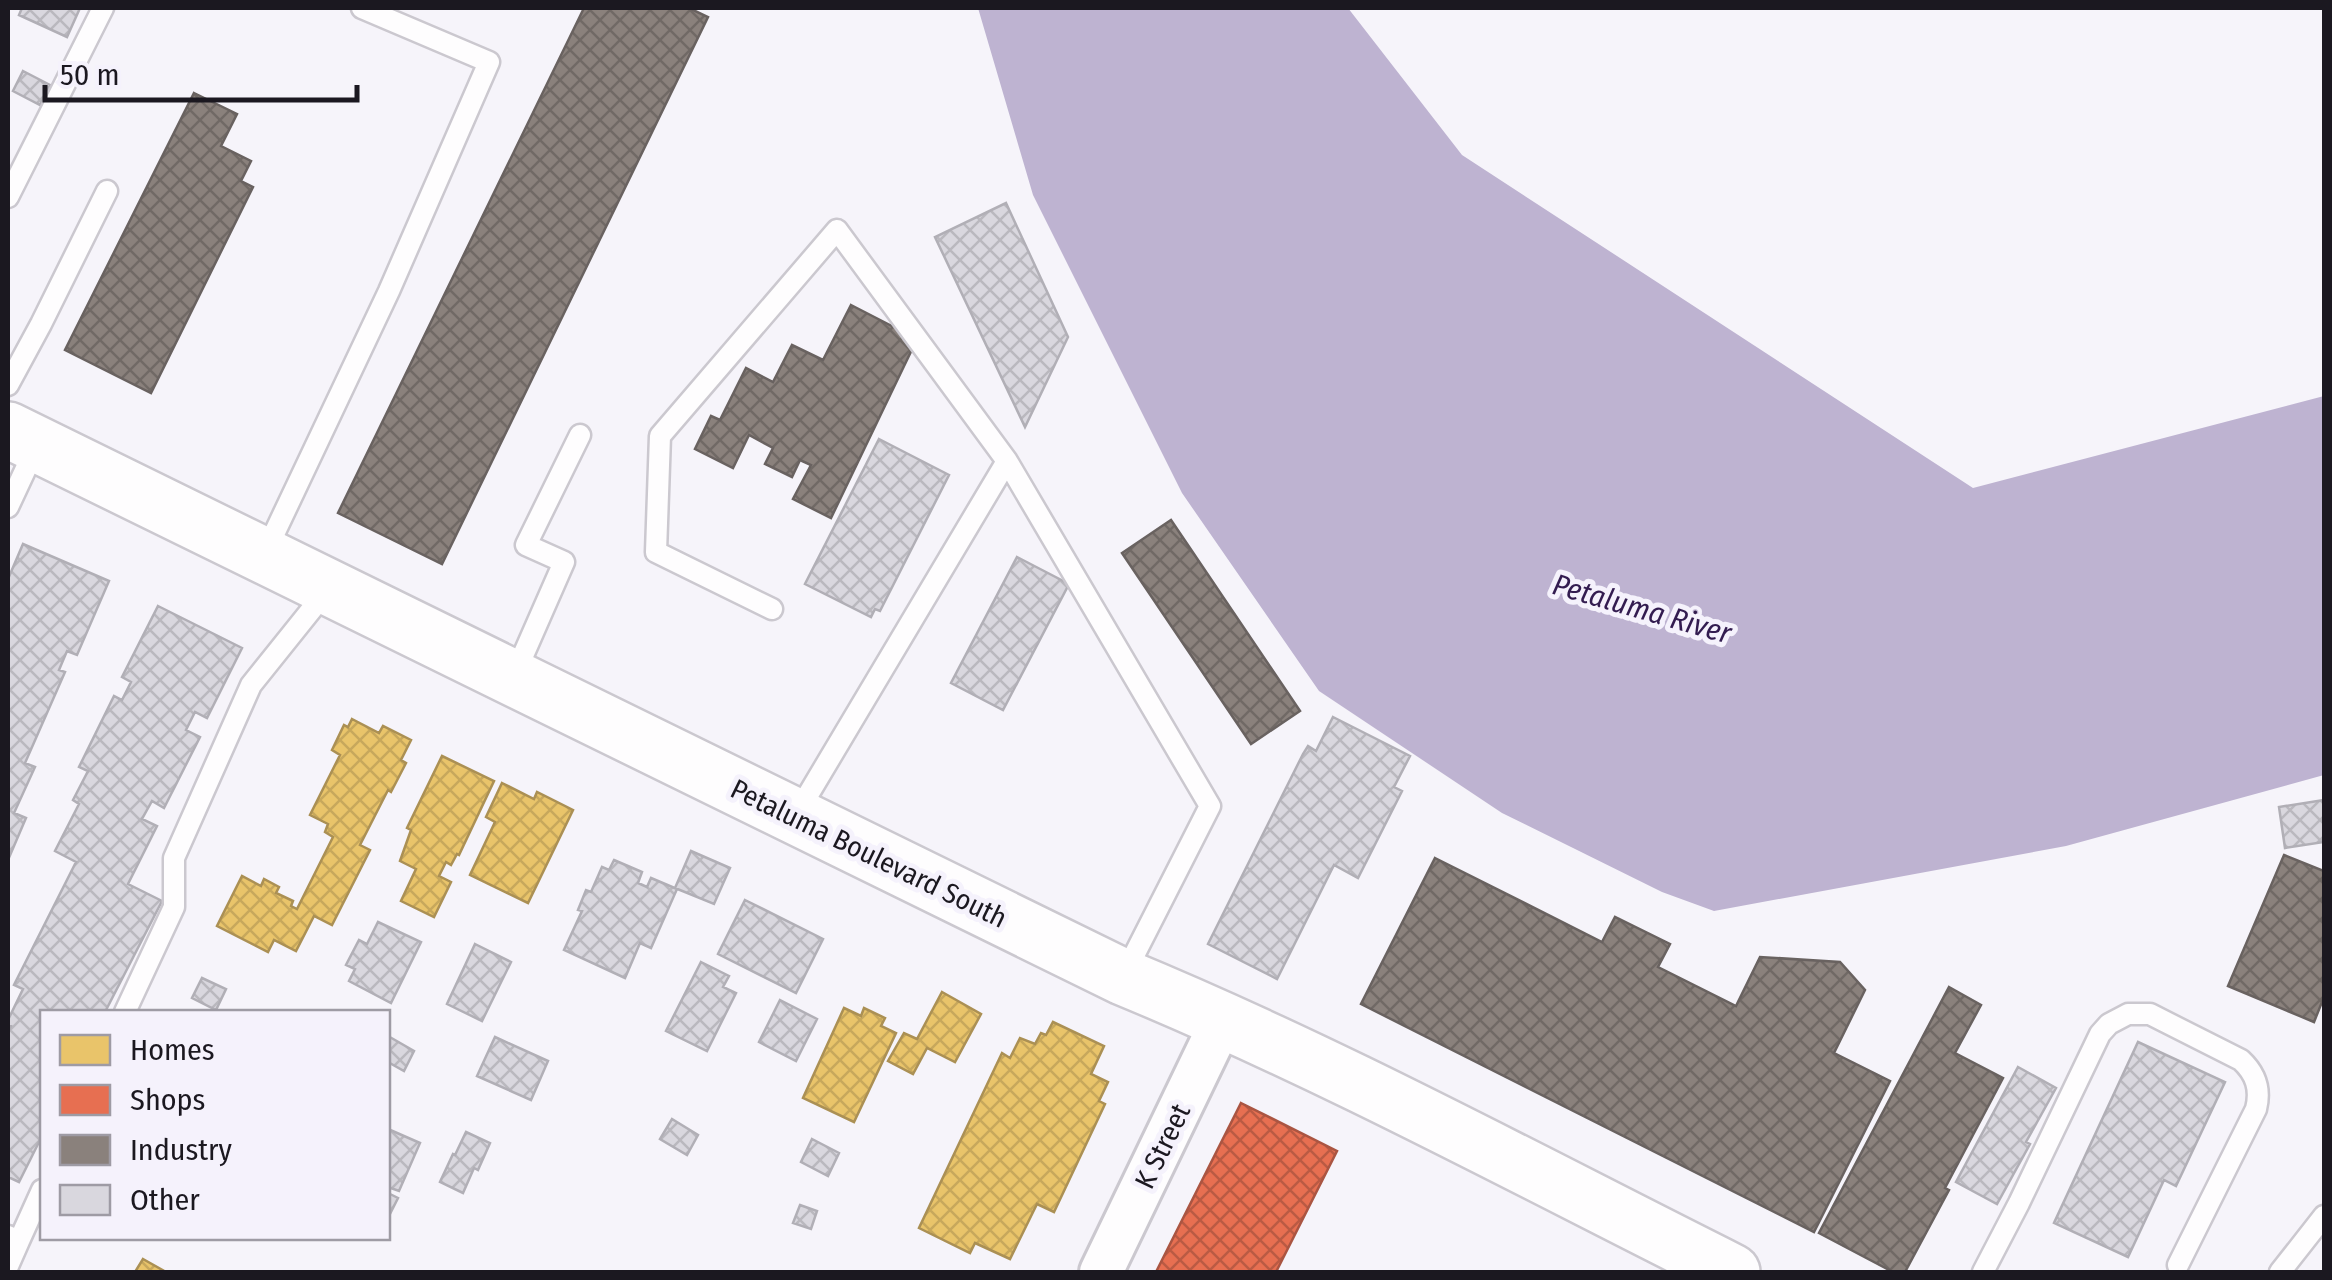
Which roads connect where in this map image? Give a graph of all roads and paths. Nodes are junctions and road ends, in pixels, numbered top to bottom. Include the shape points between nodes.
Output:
1 (102, 8) edge
2 (362, 8) edge
3 (107, 191) dead end
4 (8, 197) edge
5 (8, 385) edge
6 (580, 435) dead end
7 (22, 438) edge
8 (1007, 462) junction
9 (8, 508) edge
10 (263, 556) junction
11 (328, 588) junction
12 (772, 609) dead end
13 (513, 678) junction
14 (795, 817) junction
15 (1123, 977) junction
16 (126, 1010) edge
17 (1224, 1019) junction
18 (40, 1193) edge
19 (2324, 1216) edge
20 (13, 1239) edge
21 (8, 1266) edge
22 (2181, 1270) edge
23 (1101, 1272) edge
24 (1732, 1272) edge
25 (1983, 1272) edge
26 (2280, 1272) edge

1 - 4 lane
2 - 10 lane via 489,62
3 - 5 lane
6 - 13 lane via 526,545 564,562
7 - 9 lane
7 - 10 main road, Petaluma Boulevard South
8 - 12 lane via 837,230 660,436 656,552
8 - 14 lane
8 - 15 lane via 1210,806
10 - 11 main road, Petaluma Boulevard South
11 - 13 main road, Petaluma Boulevard South
11 - 16 lane via 251,685 174,858 174,907
13 - 14 main road, Petaluma Boulevard South
14 - 15 main road, Petaluma Boulevard South
15 - 17 main road, Petaluma Boulevard South
17 - 23 street, K Street
17 - 24 main road, Petaluma Boulevard South
18 - 20 lane
19 - 26 lane
20 - 21 lane
22 - 25 lane via 2260,1096 2241,1060 2150,1014 2128,1014 2100,1034

